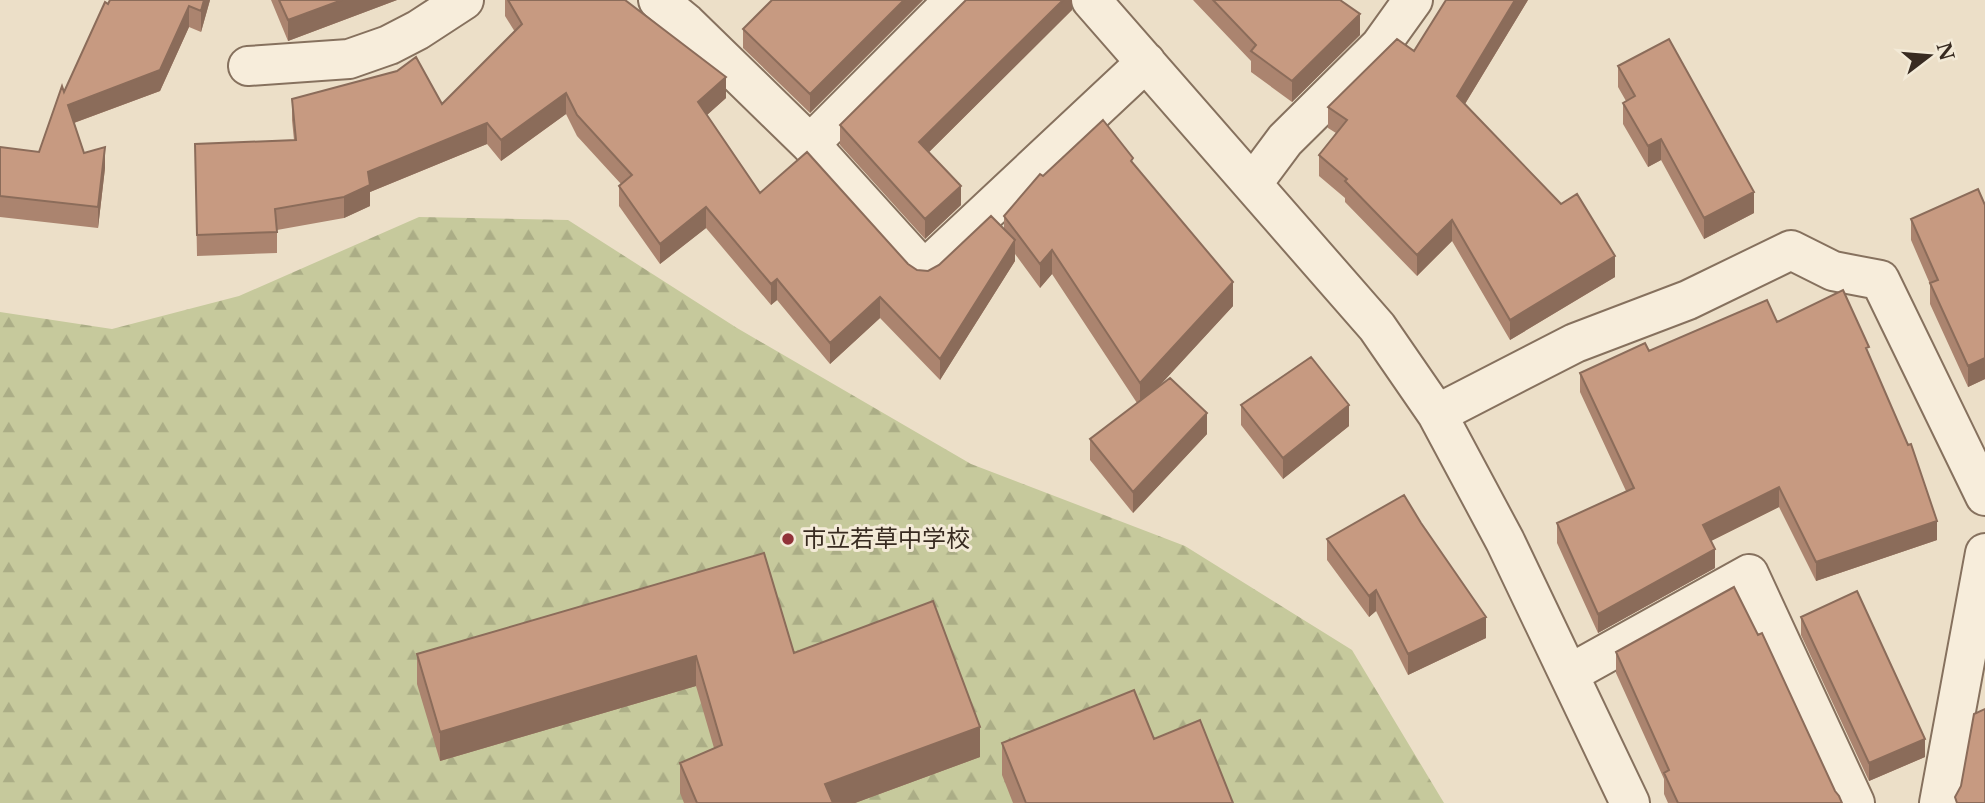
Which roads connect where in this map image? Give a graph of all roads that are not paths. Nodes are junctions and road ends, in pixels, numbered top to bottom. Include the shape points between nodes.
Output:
1 (464, 0) edge
2 (658, 0) edge
3 (954, 0) edge
4 (1091, 0) edge
5 (1413, 0) edge
6 (1146, 62) junction
7 (248, 66) dead end
8 (810, 144) junction
9 (1253, 183) junction
10 (1437, 414) junction
11 (1985, 496) edge
12 (1985, 553) edge
13 (1569, 674) junction
14 (1630, 803) edge
15 (1855, 803) edge
16 (1938, 803) edge

1 - 7 street via 389,45 349,59
2 - 8 street
3 - 8 street
4 - 6 street
5 - 9 street via 1380,46 1285,140
6 - 8 street via 924,270
6 - 9 street
9 - 10 street via 1377,327
10 - 11 street via 1575,343 1688,300 1791,250 1833,271 1880,281
10 - 13 street
12 - 16 street
13 - 14 street
13 - 15 street via 1749,574

